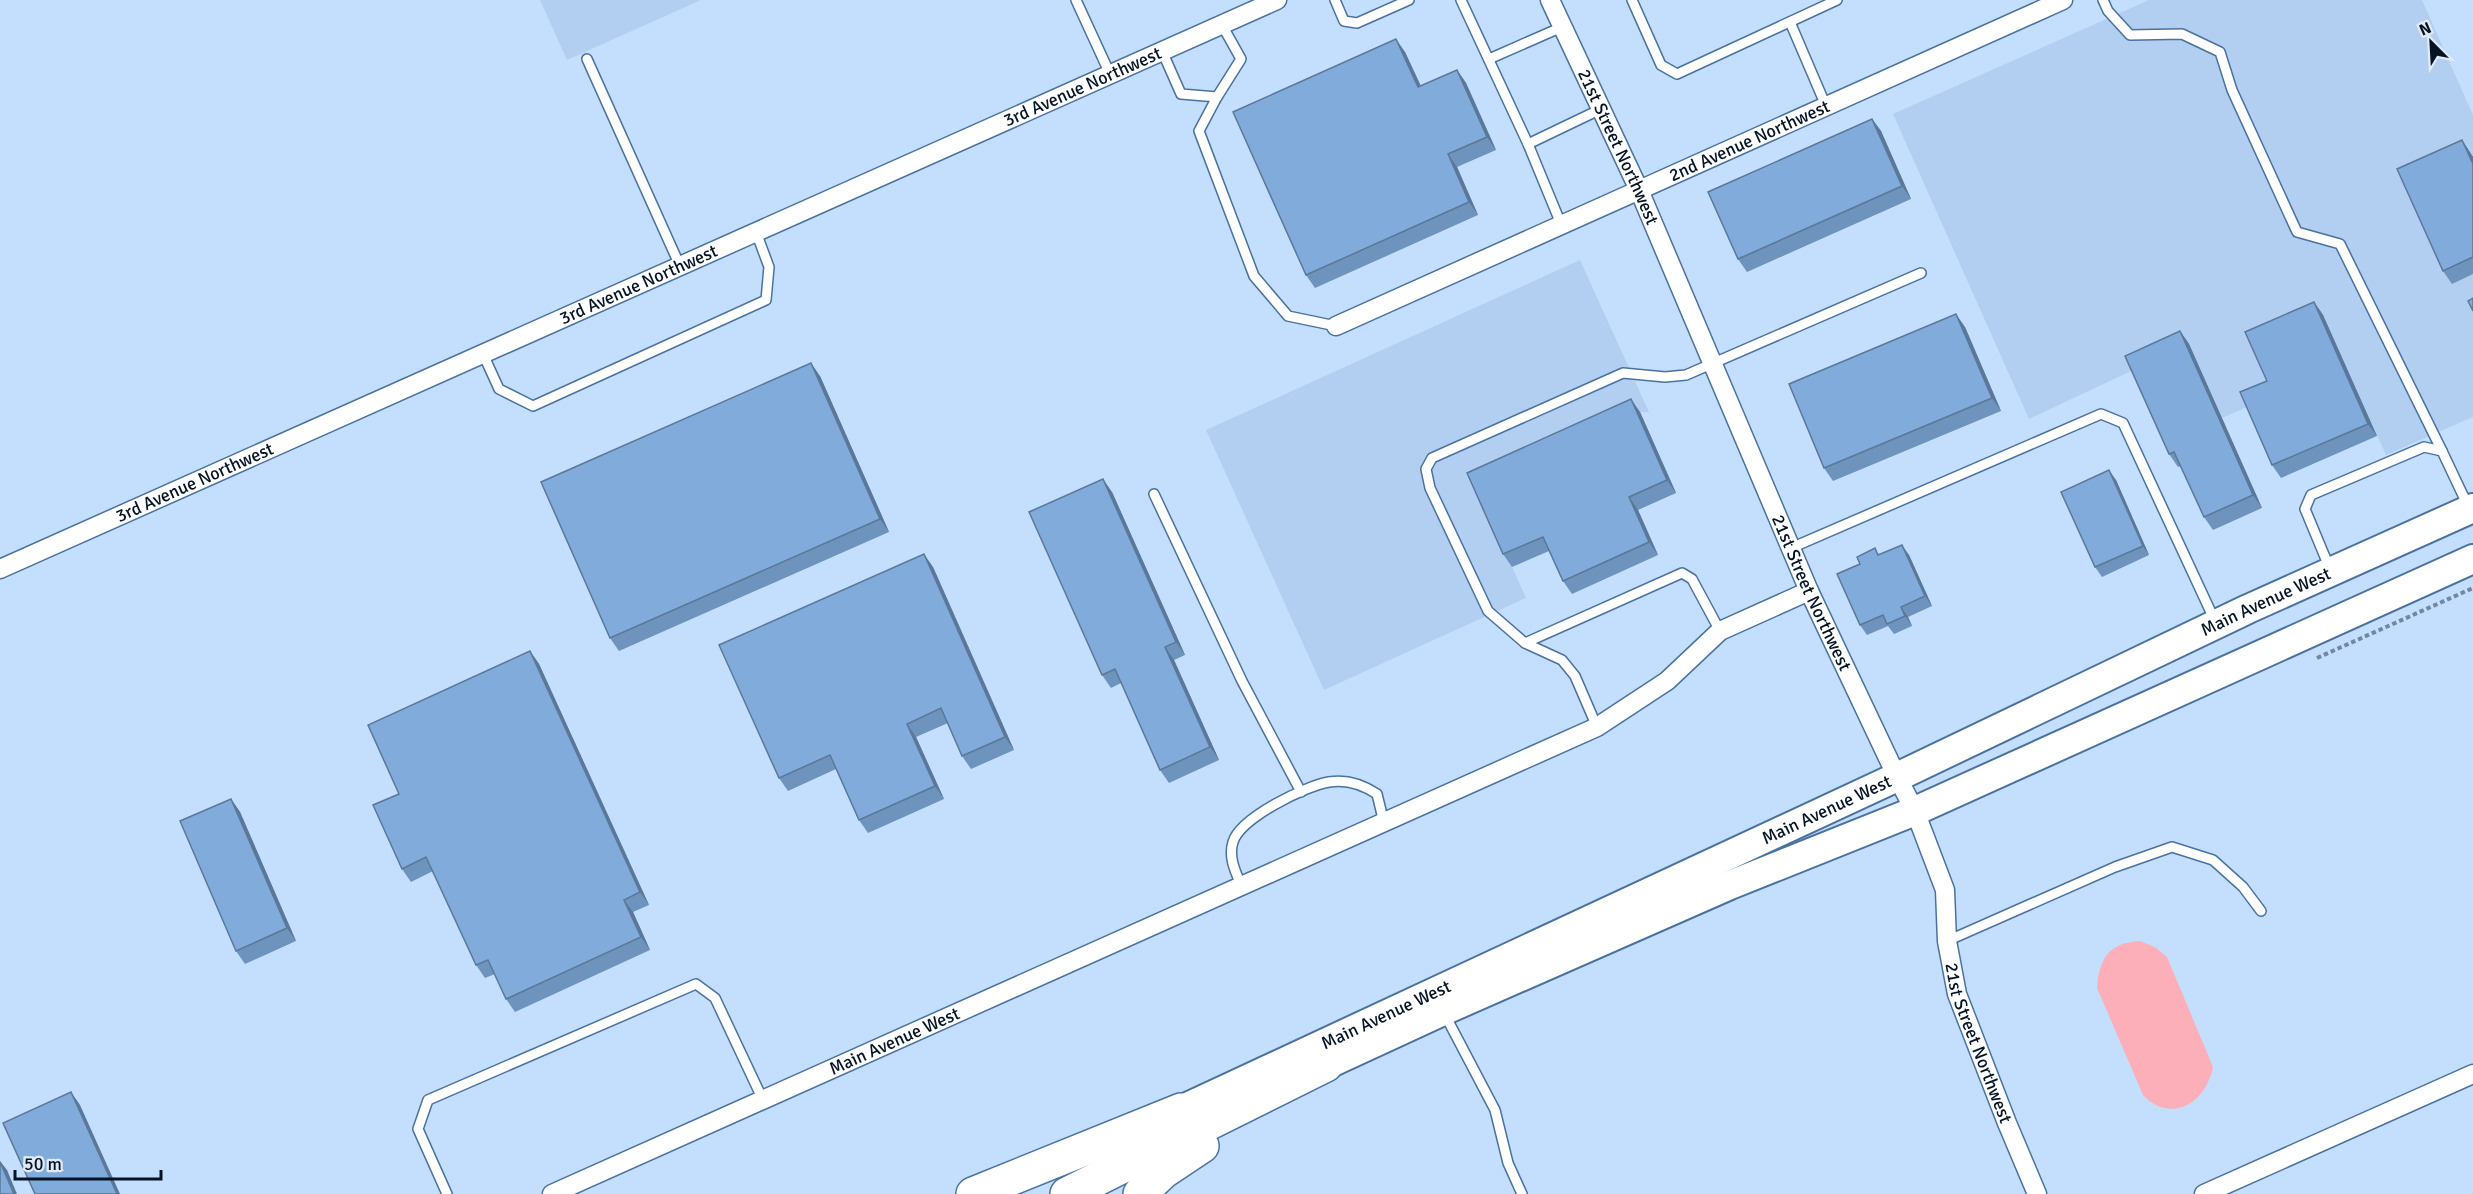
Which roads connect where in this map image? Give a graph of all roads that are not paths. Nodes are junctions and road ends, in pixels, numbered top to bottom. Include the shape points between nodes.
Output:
1 (1076, 0) edge
2 (1277, 0) edge
3 (1335, 0) edge
4 (1409, 0) edge
5 (1461, 0) edge
6 (1550, 0) edge
7 (1632, 0) edge
8 (1837, 0) edge
9 (2063, 0) edge
10 (2103, 0) edge
11 (1790, 22) junction
12 (1222, 25) junction
13 (1562, 27) junction
14 (1162, 51) junction
15 (587, 59) dead end
16 (1489, 59) junction
17 (1110, 74) junction
18 (1217, 97) junction
19 (1826, 106) junction
20 (1601, 109) junction
21 (1528, 144) junction
22 (1638, 190) junction
23 (1561, 224) junction
24 (756, 232) junction
25 (680, 266) junction
26 (1921, 273) dead end
27 (1336, 326) joint
28 (483, 354) junction
29 (1713, 365) junction
30 (2442, 451) junction
31 (1154, 494) dead end
32 (2471, 509) edge
33 (1791, 548) junction
34 (2473, 559) edge
35 (0, 569) edge
36 (2331, 572) junction
37 (1809, 591) junction
38 (2216, 624) junction
39 (1720, 632) junction
40 (1525, 643) junction
41 (1597, 727) junction
42 (1897, 777) junction
43 (1301, 792) junction
44 (1916, 811) junction
45 (1384, 824) junction
46 (1242, 887) junction
47 (2262, 910) dead end
48 (1947, 941) junction
49 (1443, 1011) junction
50 (1326, 1065) junction
51 (2473, 1074) edge
52 (763, 1100) junction
53 (1180, 1110) junction
54 (447, 1194) edge
55 (552, 1194) edge
56 (973, 1194) edge
57 (1042, 1194) edge
58 (1067, 1194) edge
59 (1140, 1194) edge
60 (1522, 1194) edge
61 (2037, 1194) edge
62 (2204, 1194) edge

1 - 17 lane
2 - 12 street, 3rd Avenue Northwest
3 - 4 lane via 1344,21 1357,23
5 - 16 lane
6 - 13 street, 21st Street Northwest
7 - 11 lane via 1661,65 1677,74
8 - 11 lane
9 - 19 street, 2nd Avenue Northwest
10 - 30 lane via 2108,12 2130,35 2182,34 2220,52 2232,90 2297,232 2340,244
11 - 19 lane
12 - 14 street, 3rd Avenue Northwest
12 - 18 lane via 1240,59
13 - 16 lane
13 - 20 street, 21st Street Northwest
14 - 17 street, 3rd Avenue Northwest
14 - 18 lane via 1181,94
15 - 25 lane
16 - 21 lane
17 - 24 street, 3rd Avenue Northwest
18 - 27 lane via 1199,131 1254,276 1288,316
19 - 22 street, 2nd Avenue Northwest
20 - 21 lane
20 - 22 street, 21st Street Northwest
21 - 23 lane
22 - 23 street, 2nd Avenue Northwest
22 - 29 street, 21st Street Northwest
23 - 27 street, 2nd Avenue Northwest
24 - 25 street, 3rd Avenue Northwest
24 - 28 lane via 769,267 766,300 533,406 499,389
25 - 28 street, 3rd Avenue Northwest
26 - 29 lane
28 - 35 street, 3rd Avenue Northwest
29 - 33 street, 21st Street Northwest
29 - 40 lane via 1686,375 1665,377 1623,373 1432,458 1426,469 1430,488 1488,611
30 - 32 lane
30 - 36 lane via 2424,447 2311,495 2305,509
31 - 43 lane via 1242,681
32 - 36 main road, Main Avenue West
33 - 37 street, 21st Street Northwest
33 - 38 lane via 2101,414 2123,423
34 - 44 main road, Main Avenue West
36 - 38 main road, Main Avenue West
37 - 39 street, Main Avenue West
37 - 42 street, 21st Street Northwest
38 - 42 main road, Main Avenue West
39 - 40 lane via 1692,579 1682,573
39 - 41 street, Main Avenue West via 1667,681
40 - 41 lane via 1562,660 1575,676
41 - 45 street, Main Avenue West
42 - 44 street, 21st Street Northwest
42 - 53 main road, Main Avenue West
43 - 45 lane via 1329,782 1361,783 1377,794
43 - 46 lane via 1282,799 1252,820 1233,841 1232,862
44 - 48 street, 21st Street Northwest via 1945,890
44 - 49 main road, Main Avenue West via 1730,885
45 - 46 street, Main Avenue West
46 - 52 street, Main Avenue West
47 - 48 lane via 2213,860 2172,847 2115,867
48 - 61 street, 21st Street Northwest via 1957,994
49 - 50 main road, Main Avenue West
49 - 60 lane via 1495,1110 1508,1163
50 - 58 highway
50 - 59 highway via 1163,1172
51 - 62 street
52 - 54 lane via 715,998 696,984 428,1100 418,1129
52 - 55 street, Main Avenue West
53 - 56 highway
53 - 57 highway

